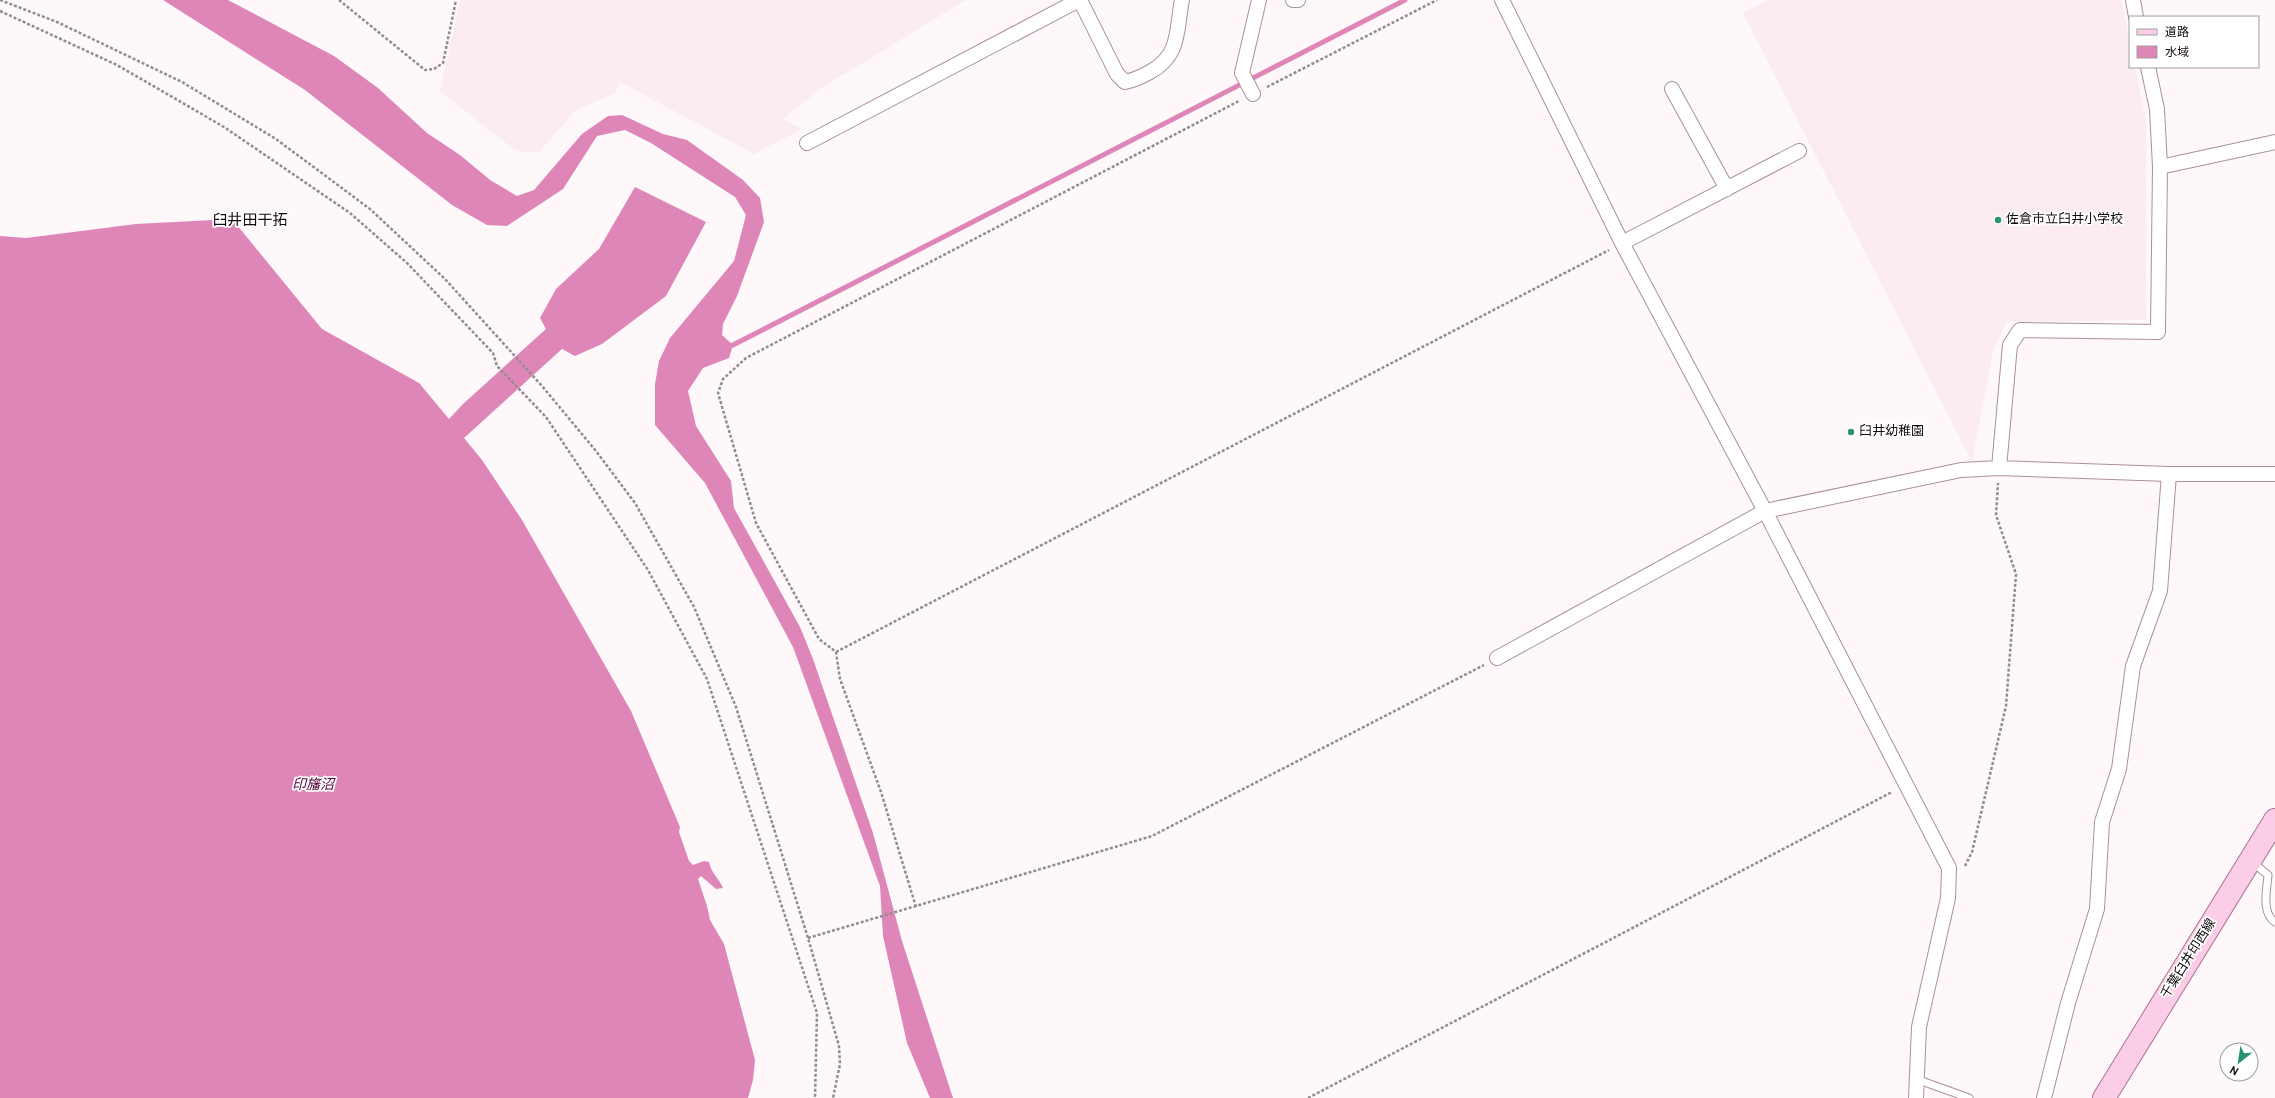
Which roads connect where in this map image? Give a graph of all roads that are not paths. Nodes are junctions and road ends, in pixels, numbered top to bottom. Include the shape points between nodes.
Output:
1 (1079, 0) edge
2 (1182, 0) edge
3 (1259, 0) edge
4 (1292, 0) edge
5 (1298, 0) edge
6 (1502, 0) edge
7 (2133, 0) edge
8 (2136, 16) edge
9 (2148, 68) edge
10 (1248, 86) road end
11 (1672, 89) dead end
12 (2275, 142) edge
13 (807, 143) dead end
14 (1800, 151) dead end
15 (2160, 167) junction
16 (1726, 189) junction
17 (1622, 243) junction
18 (2000, 468) junction
19 (2169, 474) junction
20 (2275, 474) edge
21 (1765, 511) junction
22 (1497, 658) road end
23 (2275, 820) edge
24 (2250, 860) junction
25 (2275, 922) edge
26 (1916, 1079) junction
27 (1916, 1098) edge
28 (1969, 1098) edge
29 (2044, 1098) edge
30 (2104, 1098) edge

1 - 2 street via 1117,74 1125,82 1135,80 1165,63 1174,49
1 - 13 street
3 - 10 street
4 - 5 street
6 - 17 street
7 - 8 street
9 - 15 street via 2157,109
11 - 16 street
12 - 15 street
14 - 16 street
15 - 18 street via 2158,332 2020,330 2010,345
16 - 17 street
17 - 21 street
18 - 19 street
18 - 21 street via 1961,470
19 - 20 street
19 - 29 street via 2160,591 2133,666 2118,769 2102,822 2097,909 2068,1003
21 - 22 street
21 - 26 street via 1949,868 1948,898 1919,1027
23 - 24 main road, 千葉臼井印西線
24 - 25 lane via 2268,875 2266,906 2270,919
24 - 30 main road, 千葉臼井印西線
26 - 27 street
26 - 28 lane

